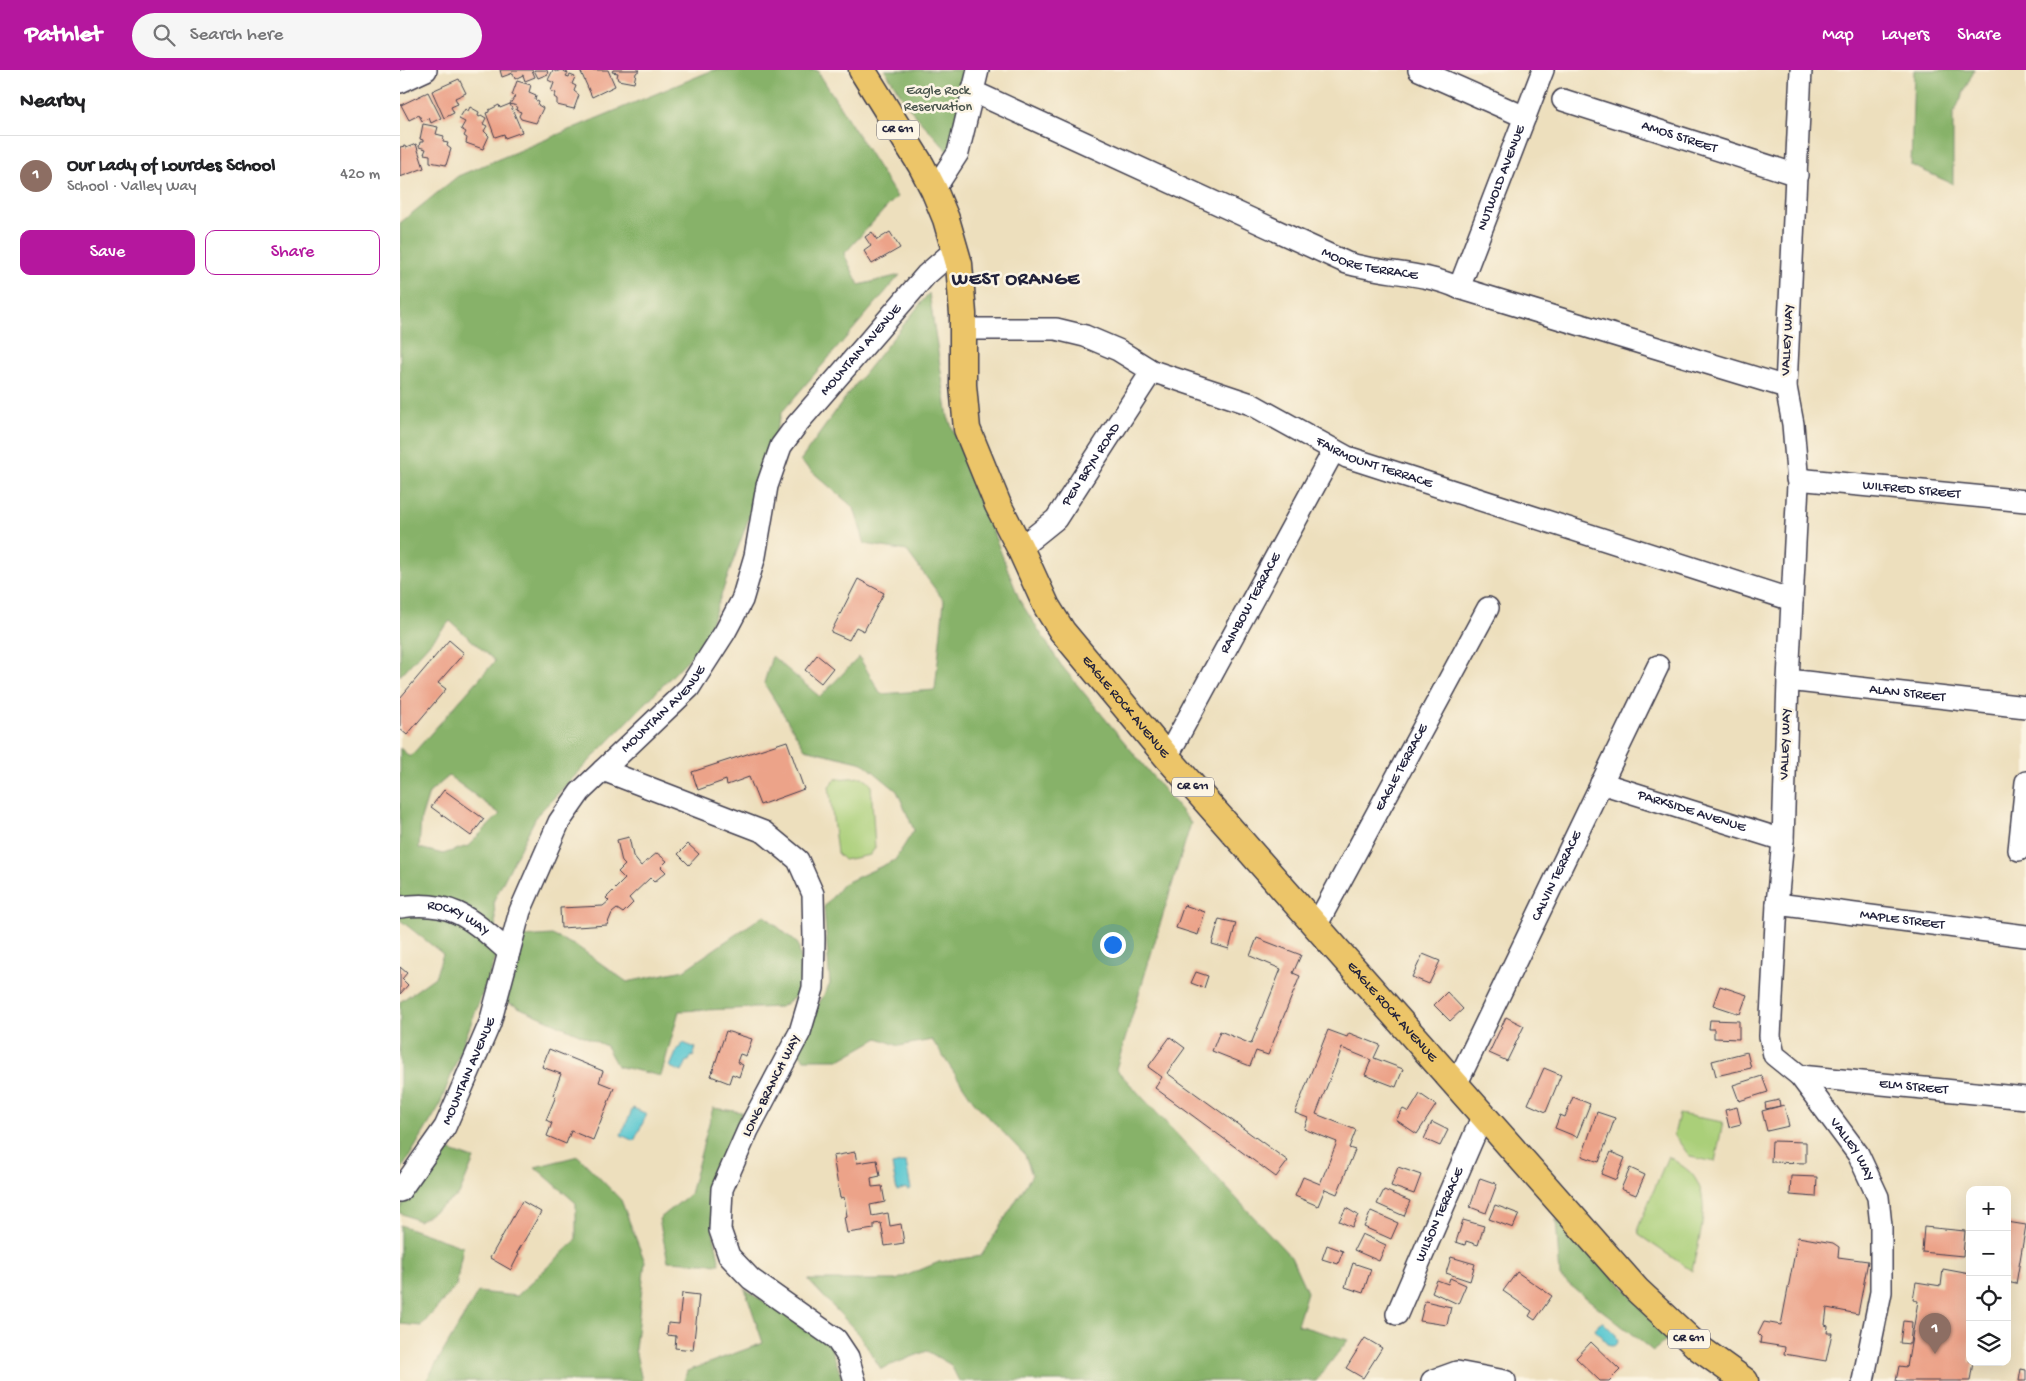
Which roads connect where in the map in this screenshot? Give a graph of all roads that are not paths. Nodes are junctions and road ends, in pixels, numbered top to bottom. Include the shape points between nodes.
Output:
1 (426, 70) edge
2 (862, 70) edge
3 (978, 70) edge
4 (1419, 70) edge
5 (1543, 70) edge
6 (1801, 70) edge
7 (400, 82) edge
8 (972, 91) junction
9 (1563, 100) dead end
10 (1526, 117) junction
11 (1797, 175) junction
12 (934, 190) junction
13 (956, 249) junction
14 (1459, 288) junction
15 (962, 329) junction
16 (1152, 370) junction
17 (1786, 387) junction
18 (1334, 450) junction
19 (1798, 479) junction
20 (2026, 500) edge
21 (1020, 548) junction
22 (1792, 600) junction
23 (1488, 608) dead end
24 (1658, 666) dead end
25 (1788, 680) junction
26 (2026, 707) edge
27 (1167, 757) junction
28 (603, 770) junction
29 (2026, 782) edge
30 (1601, 783) junction
31 (1783, 840) junction
32 (2019, 850) dead end
33 (1777, 904) junction
34 (400, 907) edge
35 (1316, 926) junction
36 (2026, 936) edge
37 (509, 952) junction
38 (1800, 1076) junction
39 (1456, 1085) junction
40 (2026, 1098) edge
41 (1483, 1115) junction
42 (400, 1190) edge
43 (1397, 1314) dead end
44 (855, 1381) edge
45 (1432, 1381) edge
46 (1505, 1381) edge
47 (1745, 1381) edge
48 (1863, 1381) edge

1 - 7 street
2 - 12 main road, EAGLE ROCK AVENUE / CR 611
3 - 8 street
4 - 10 street
5 - 10 street, NUTWOLD AVENUE
6 - 11 street, VALLEY WAY
8 - 12 street via 958,153
8 - 14 street, MOORE TERRACE via 1347,263 1369,270 1442,280
9 - 11 street, AMOS STREET
10 - 14 street, NUTWOLD AVENUE
11 - 17 street, VALLEY WAY
12 - 13 main road, EAGLE ROCK AVENUE / CR 611
13 - 15 main road, EAGLE ROCK AVENUE / CR 611
13 - 28 street, MOUNTAIN AVENUE via 926,276 781,446 767,486 755,556 742,600 725,632 689,688
14 - 17 street, MOORE TERRACE
15 - 16 street, FAIRMOUNT TERRACE via 1056,329 1085,336 1118,350
15 - 21 main road, EAGLE ROCK AVENUE / CR 611 via 967,429 998,505
16 - 18 street, FAIRMOUNT TERRACE via 1251,404
16 - 21 street, PEN BRYN ROAD via 1056,519
17 - 19 street, VALLEY WAY
18 - 22 street, FAIRMOUNT TERRACE via 1347,457
18 - 27 street, RAINBOW TERRACE
19 - 20 street, WILFRED STREET
19 - 22 street, VALLEY WAY
21 - 27 main road, EAGLE ROCK AVENUE / CR 611 via 1047,607 1062,631
22 - 25 street, VALLEY WAY
23 - 35 street, EAGLE TERRACE
24 - 30 street, CALVIN TERRACE
25 - 26 street, ALAN STREET
25 - 31 street, VALLEY WAY
27 - 35 main road, EAGLE ROCK AVENUE / CR 611
28 - 37 street, MOUNTAIN AVENUE via 580,792 559,822 520,911
28 - 44 street, LONG BRANCH WAY via 764,832 798,860 813,894 810,997 800,1032 748,1130 722,1189 720,1230 730,1256 751,1279 836,1339 848,1357
29 - 32 street
30 - 31 street, PARKSIDE AVENUE
30 - 39 street, CALVIN TERRACE
31 - 33 street, VALLEY WAY
33 - 36 street, MAPLE STREET
33 - 38 street, VALLEY WAY via 1770,1036 1774,1055
34 - 37 street, ROCKY WAY via 446,908 470,919
35 - 39 main road, EAGLE ROCK AVENUE / CR 611
37 - 42 street, MOUNTAIN AVENUE via 490,1023 445,1127
38 - 40 street, ELM STREET
38 - 48 street, VALLEY WAY via 1858,1154 1878,1197 1881,1292
39 - 41 main road, EAGLE ROCK AVENUE / CR 611
41 - 43 street, WILSON TERRACE
41 - 47 main road, EAGLE ROCK AVENUE / CR 611 via 1637,1290 1699,1348
45 - 46 street via 1458,1372

